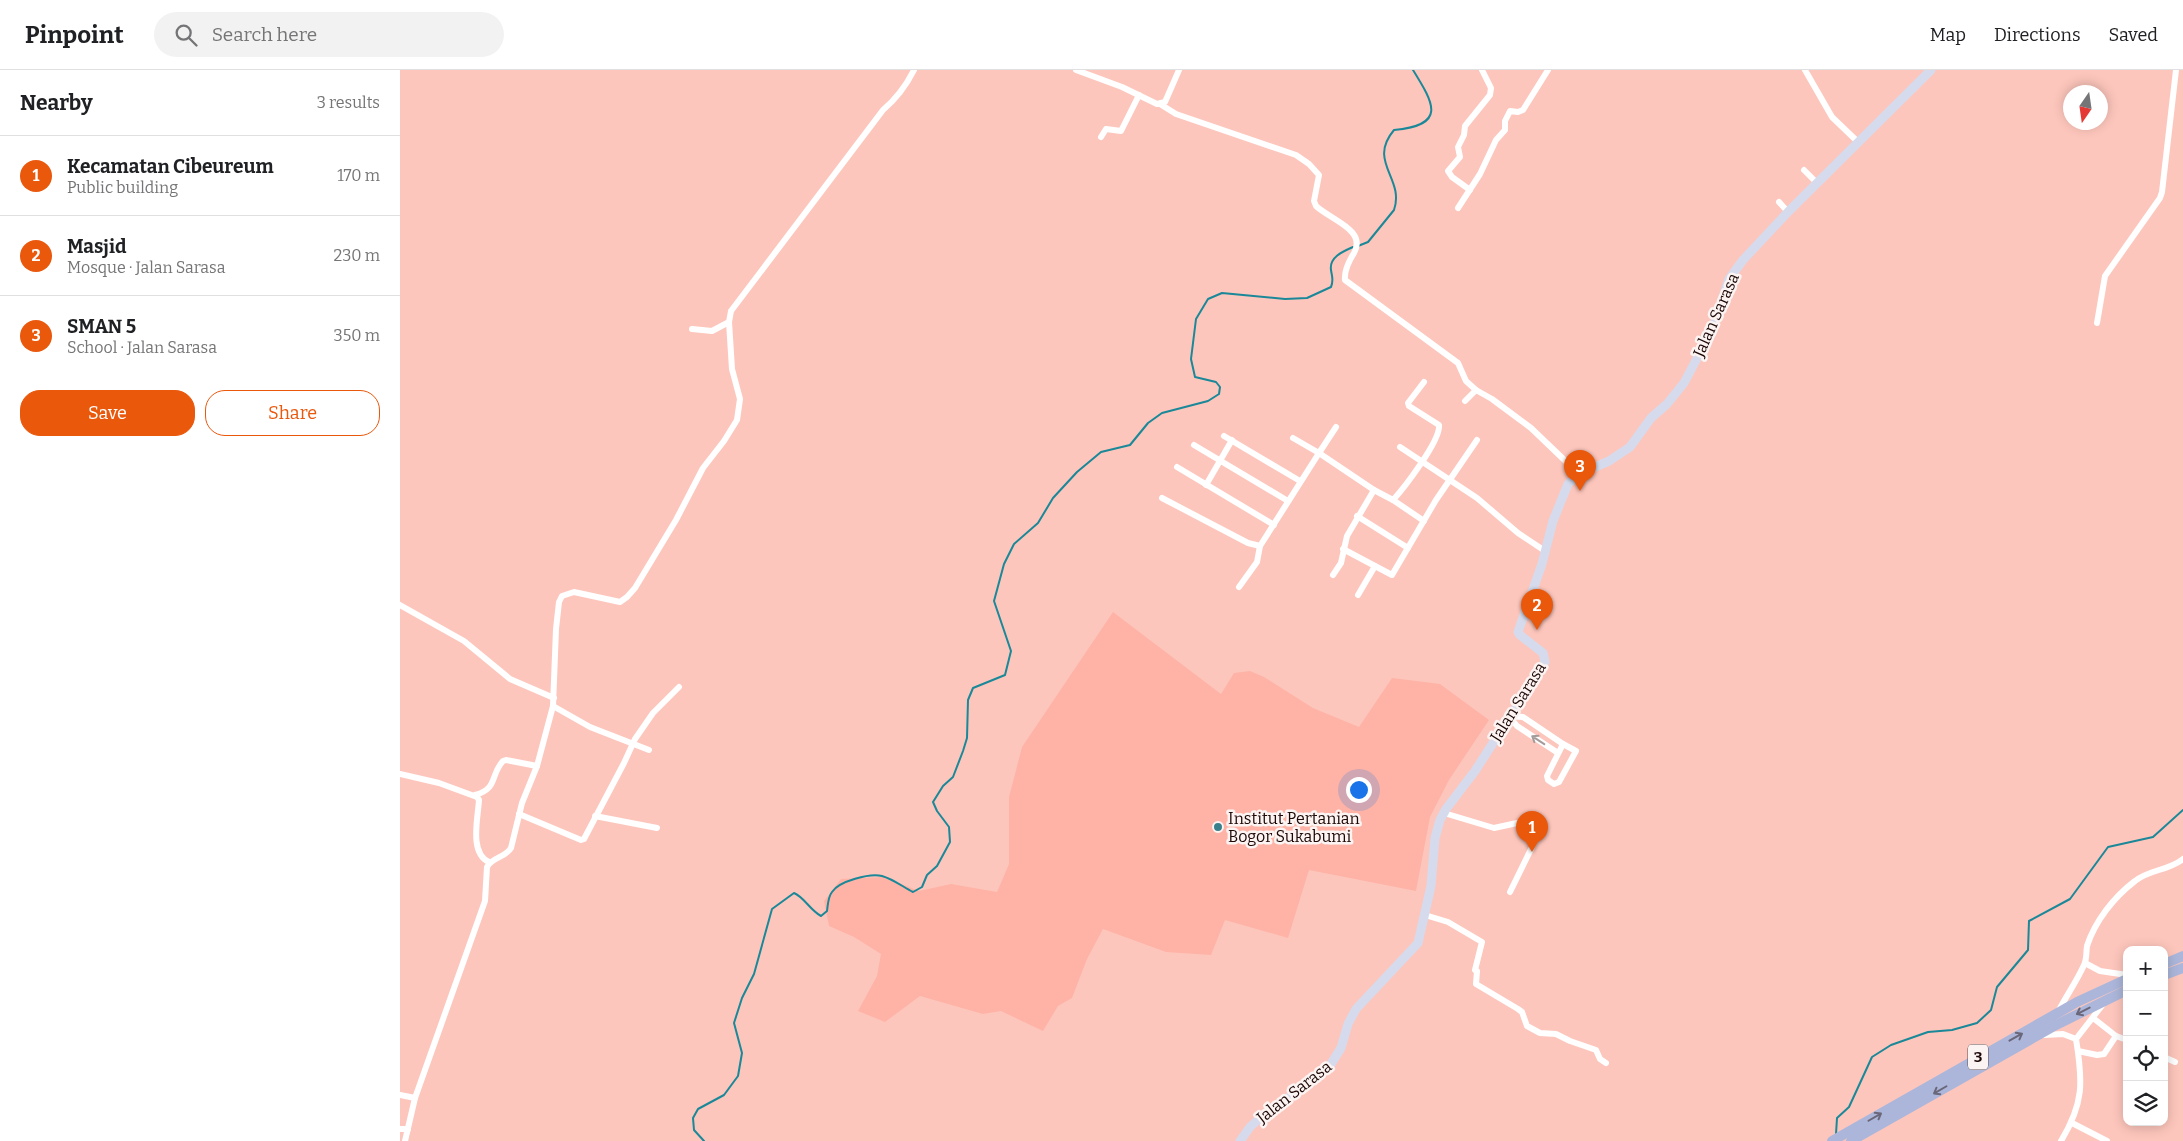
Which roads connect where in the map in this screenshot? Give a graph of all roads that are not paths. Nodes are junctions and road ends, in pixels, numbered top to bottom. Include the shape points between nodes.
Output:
1 (914, 70) edge
2 (1076, 70) edge
3 (1179, 70) edge
4 (1482, 70) edge
5 (1548, 70) edge
6 (1805, 70) edge
7 (1931, 70) edge
8 (2176, 70) edge
9 (1139, 95) junction
10 (1160, 104) junction
11 (1101, 136) dead end
12 (1858, 142) junction
13 (1804, 170) dead end
14 (1817, 183) junction
15 (1470, 190) junction
16 (1779, 202) dead end
17 (1458, 208) dead end
18 (1788, 212) junction
19 (729, 322) junction
20 (2097, 323) dead end
21 (692, 329) dead end
22 (1424, 382) dead end
23 (1476, 390) junction
24 (1465, 401) dead end
25 (1336, 427) dead end
26 (1224, 436) dead end
27 (1293, 438) dead end
28 (1232, 440) junction
29 (1477, 440) dead end
30 (1194, 445) dead end
31 (1400, 447) dead end
32 (1319, 453) junction
33 (1423, 461) junction
34 (1220, 462) junction
35 (1176, 467) dead end
36 (1579, 474) junction
37 (1300, 481) junction
38 (1450, 481) junction
39 (1206, 485) junction
40 (1374, 490) junction
41 (1162, 498) dead end
42 (1393, 500) junction
43 (1288, 501) junction
44 (1357, 516) junction
45 (1424, 521) junction
46 (1274, 525) junction
47 (1260, 546) junction
48 (1408, 548) junction
49 (1343, 549) junction
50 (1546, 551) junction
51 (1375, 566) junction
52 (1333, 576) dead end
53 (1239, 588) dead end
54 (1358, 595) dead end
55 (400, 605) edge
56 (679, 687) dead end
57 (554, 698) junction
58 (553, 706) junction
59 (1510, 716) junction
60 (633, 744) junction
61 (1563, 744) junction
62 (649, 750) dead end
63 (1558, 753) junction
64 (537, 766) junction
65 (400, 774) edge
66 (475, 795) junction
67 (1444, 813) junction
68 (519, 814) junction
69 (595, 816) junction
70 (657, 828) dead end
71 (2183, 859) edge
72 (489, 862) junction
73 (1510, 892) dead end
74 (1425, 915) junction
75 (2183, 956) edge
76 (2168, 962) edge
77 (2085, 964) junction
78 (2183, 968) edge
79 (2123, 974) edge
80 (2168, 974) edge
81 (2123, 981) edge
82 (2125, 991) edge
83 (2108, 998) junction
84 (2058, 1013) junction
85 (2093, 1018) junction
86 (2037, 1036) junction
87 (2116, 1036) junction
88 (2076, 1039) junction
89 (2123, 1039) edge
90 (2078, 1051) junction
91 (2168, 1059) edge
92 (1606, 1062) dead end
93 (2175, 1062) dead end
94 (400, 1096) edge
95 (415, 1098) junction
96 (2072, 1122) junction
97 (400, 1129) edge
98 (408, 1129) junction
99 (405, 1141) edge
100 (1240, 1141) edge
101 (1832, 1141) edge
102 (1851, 1141) edge
103 (2061, 1141) edge
104 (2107, 1141) edge

1 - 19 street via 906,85 883,110 731,311
2 - 9 street
3 - 10 street via 1165,102
4 - 15 street via 1491,88 1490,95 1465,126 1458,147 1460,157 1448,171
5 - 15 street via 1523,110 1510,111 1504,130
6 - 12 street via 1832,117
7 - 12 street, Jalan Sarasa
8 - 20 street via 2162,192 2105,276
9 - 10 street
9 - 11 street via 1121,131 1106,129
10 - 23 street via 1176,114 1296,155 1309,164 1319,175 1316,206 1357,238 1357,248 1345,280 1458,363 1466,381
12 - 14 street, Jalan Sarasa
13 - 14 street
14 - 18 street, Jalan Sarasa
15 - 17 street
16 - 18 street
18 - 36 street, Jalan Sarasa via 1729,279 1712,330 1678,391 1651,418 1626,451
19 - 21 street via 712,331
19 - 57 street via 732,369 740,399 737,420 702,468 672,527 627,597 620,602 574,592 562,596 556,628
22 - 33 street via 1409,406 1439,425 1440,429
23 - 24 street
23 - 36 street via 1531,428
25 - 32 street
26 - 28 street
27 - 32 street
28 - 34 street
28 - 37 street
29 - 38 street
30 - 34 street
31 - 33 street
32 - 37 street
32 - 40 street
33 - 38 street
33 - 42 street
34 - 39 street
34 - 43 street
35 - 39 street
36 - 50 street, Jalan Sarasa via 1564,492
37 - 43 street
38 - 45 street
38 - 50 street
39 - 46 street
40 - 42 street
40 - 44 street
41 - 47 street via 1248,543
42 - 45 street
43 - 46 street
44 - 48 street
44 - 49 street
45 - 48 street
46 - 47 street
47 - 53 street via 1257,562
48 - 51 street via 1392,575
49 - 51 street
49 - 52 street via 1341,563
50 - 59 street, Jalan Sarasa via 1518,632 1546,659
51 - 54 street
55 - 57 street via 464,641 510,679
56 - 60 street via 652,713
57 - 58 street
58 - 60 street via 590,727
58 - 64 street
59 - 61 street via 1523,718
63 -> 59 street via 1517,726
59 - 67 street, Jalan Sarasa
60 - 62 street
60 - 69 street
61 - 63 street
61 - 63 street via 1575,749 1575,753 1559,782 1554,784 1547,778
64 - 66 street via 503,761 489,788
64 - 68 street
65 - 66 street
66 - 72 street via 479,800 478,848 485,861
67 - 73 street via 1494,828 1517,823 1536,835
67 - 74 street, Jalan Sarasa via 1435,838 1432,881
68 - 69 street via 581,840
68 - 72 street via 508,852
69 - 70 street
71 - 77 street via 2171,868 2140,877 2111,904 2095,928
72 - 95 street via 485,901
74 - 92 street via 1448,922 1482,942 1475,970 1476,984 1522,1012 1526,1026 1596,1050 1600,1059
74 - 100 street, Jalan Sarasa via 1418,943 1356,1009 1331,1064 1313,1081 1262,1116
75 - 76 main road
77 - 79 street via 2100,971
77 - 84 street
78 - 80 main road
81 - 84 main road, 3
82 - 83 main road, 3
83 - 85 street
83 -> 86 main road, 3
101 -> 84 main road, 3
85 - 87 street
85 - 88 street
86 - 88 street via 2056,1033
86 -> 102 main road, 3
87 - 89 street
87 - 90 street via 2104,1054
88 - 90 street
90 - 96 street via 2080,1090
91 - 93 street
94 - 95 street
95 - 98 street
96 - 103 street
96 - 104 street
97 - 98 street
98 - 99 street

